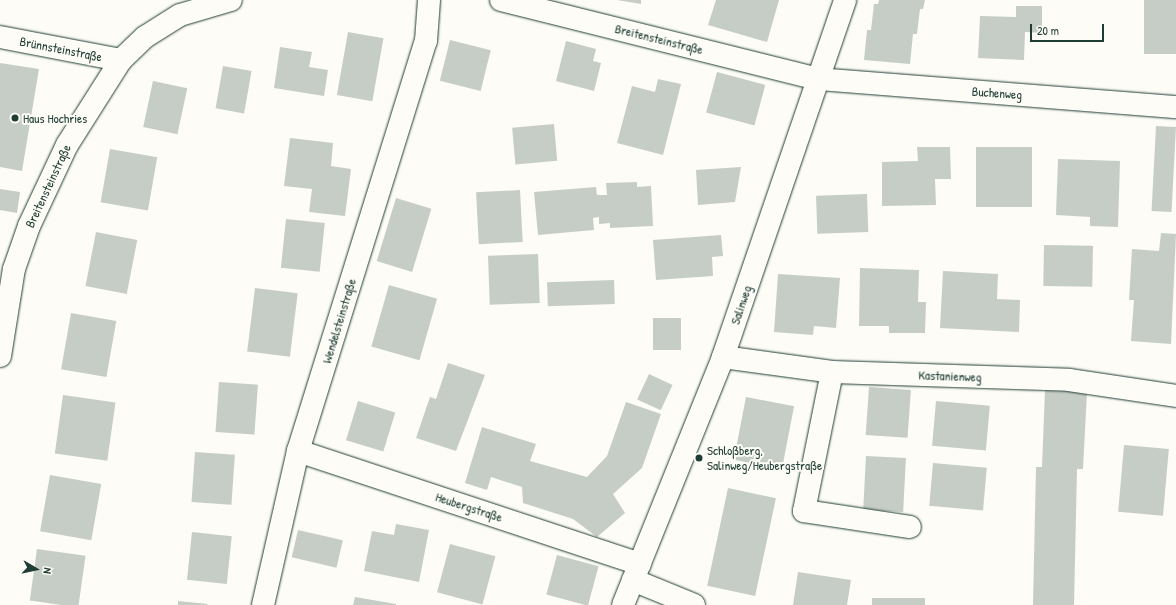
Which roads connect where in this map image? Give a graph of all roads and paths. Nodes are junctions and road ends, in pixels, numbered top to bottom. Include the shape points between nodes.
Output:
1 (231, 0) edge
2 (429, 0) edge
3 (501, 0) edge
4 (845, 0) edge
5 (541, 5) edge
6 (0, 37) edge
7 (121, 60) junction
8 (818, 79) junction
9 (1176, 107) edge
10 (0, 356) edge
11 (723, 357) junction
12 (832, 372) junction
13 (1176, 396) edge
14 (298, 451) junction
15 (910, 527) dead end
16 (637, 572) junction
17 (263, 605) edge
18 (623, 605) edge
19 (694, 605) edge

1 - 7 street, Breitensteinstraße via 180,15 145,37
2 - 14 street, Wendelsteinstraße via 426,41
3 - 5 street, Breitensteinstraße
4 - 8 street, Salinweg
5 - 8 street, Breitensteinstraße
6 - 7 street, Brünnsteinstraße
7 - 10 street, Breitensteinstraße via 67,145 29,226 14,269
8 - 9 street, Buchenweg
8 - 11 street, Salinweg
11 - 12 street, Kastanienweg
11 - 16 street, Salinweg
12 - 13 street, Kastanienweg via 1069,380
12 - 15 street via 804,511
14 - 16 street, Heubergstraße
14 - 17 street, Wendelsteinstraße
16 - 18 street, Salinweg
16 - 19 street, Heubergstraße

